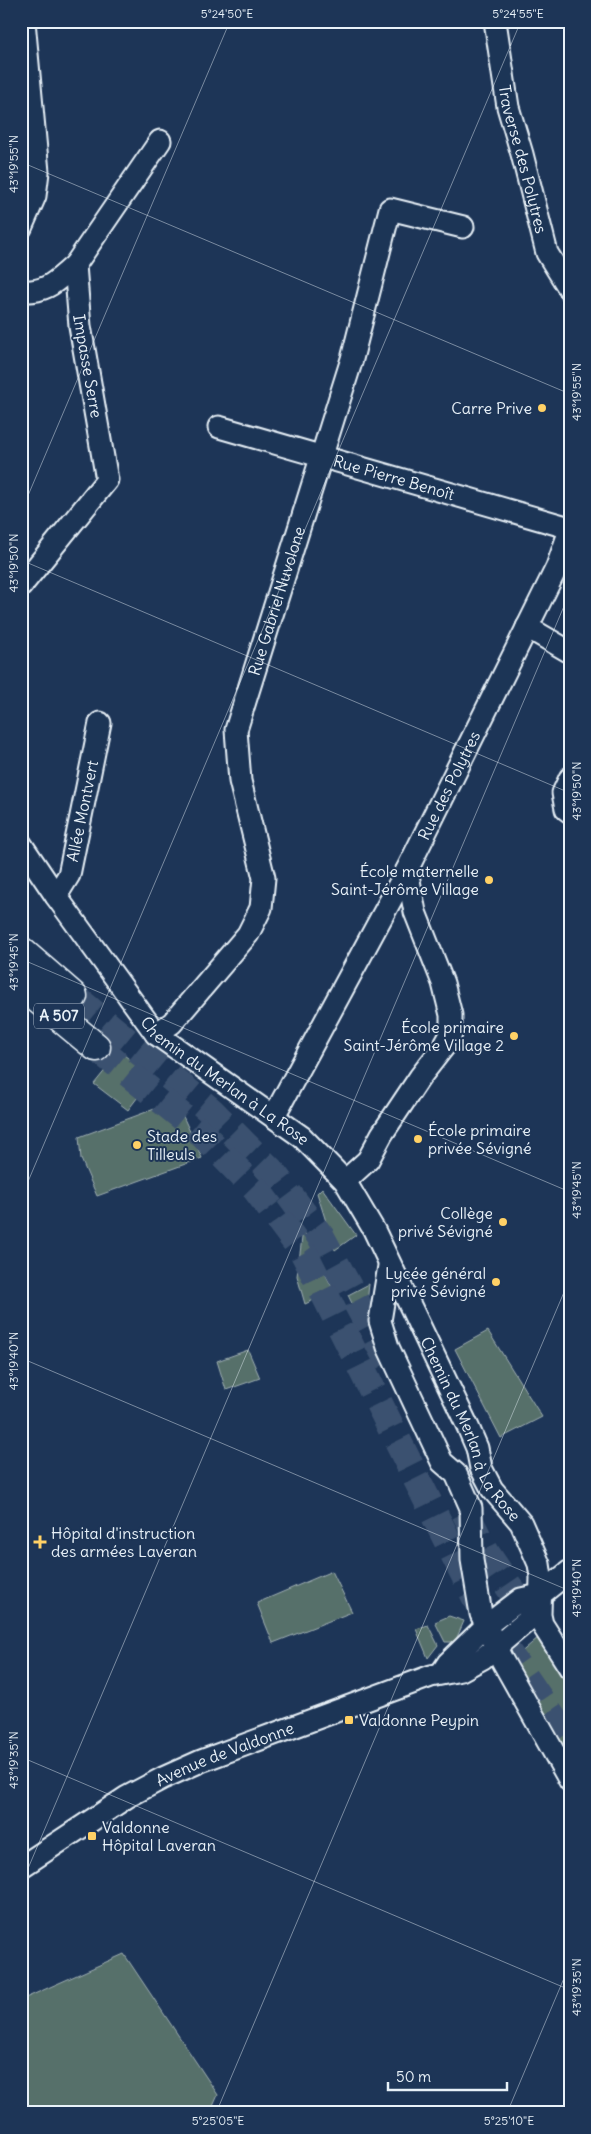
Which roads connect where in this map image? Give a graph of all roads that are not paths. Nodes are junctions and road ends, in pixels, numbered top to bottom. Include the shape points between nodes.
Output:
1 (24, 21) edge
2 (495, 21) edge
3 (160, 141) dead end
4 (463, 227) dead end
5 (21, 228) edge
6 (75, 265) junction
7 (570, 290) edge
8 (21, 291) edge
9 (219, 427) dead end
10 (321, 456) junction
11 (570, 529) edge
12 (21, 586) edge
13 (527, 628) junction
14 (570, 652) edge
15 (100, 723) dead end
16 (570, 778) edge
17 (570, 812) edge
18 (21, 844) edge
19 (21, 864) edge
20 (407, 870) junction
21 (56, 896) junction
22 (21, 951) edge
23 (21, 984) edge
24 (73, 996) tunnel mouth
25 (156, 1034) junction
26 (96, 1047) tunnel mouth
27 (274, 1116) junction
28 (345, 1181) junction
29 (389, 1266) junction
30 (570, 1571) edge
31 (540, 1595) junction
32 (487, 1625) junction
33 (496, 1648) junction
34 (570, 1668) edge
35 (442, 1672) junction
36 (570, 1781) edge
37 (21, 1867) edge

1 - 5 street via 38,172 35,196
2 - 7 street, Traverse des Polytres via 508,107 547,253
3 - 6 street
4 - 10 street, Rue Gabriel Nuvolone via 390,209 352,359
6 - 8 street via 52,285 37,292
6 - 12 street, Impasse Serre via 80,326 107,480
9 - 10 street, Rue Pierre Benoît
10 - 11 street, Rue Pierre Benoît
10 - 25 street, Rue Gabriel Nuvolone via 236,730 240,781 264,878 261,908 248,934 172,1023
11 - 13 street, Rue des Polytres via 557,567
13 - 14 street
13 - 20 street, Rue des Polytres
15 - 21 street, Allée Montvert via 69,875
16 - 17 street via 563,793 566,809
18 - 21 street, Chemin du Merlan à La Rose
19 - 21 street, Chemin du Merlan à La Rose
20 - 27 street, Rue des Polytres
20 - 28 street via 415,912 443,983 451,1015 450,1034 446,1045 420,1077 368,1160
21 - 25 street, Chemin du Merlan à La Rose
22 - 24 highway, A 507
23 - 26 highway, A 507
25 - 27 street, Chemin du Merlan à La Rose
27 - 28 street, Chemin du Merlan à La Rose via 313,1147
28 - 29 street, Chemin du Merlan à La Rose via 374,1230
29 - 31 street, Chemin du Merlan à La Rose via 478,1448 481,1468 488,1482 521,1523 539,1564 542,1577
29 - 32 street via 380,1321 388,1347 442,1462 456,1474 471,1508 472,1560 480,1614
30 - 31 street
31 - 32 street, Avenue de Valdonne via 521,1599
31 - 33 street, Avenue de Valdonne via 527,1621
31 - 34 street, Chemin du Merlan à La Rose via 542,1624
32 - 33 street
32 - 35 street, Avenue de Valdonne
33 - 35 street, Avenue de Valdonne via 461,1670
33 - 36 street
35 - 37 street, Avenue de Valdonne via 163,1778 127,1797

